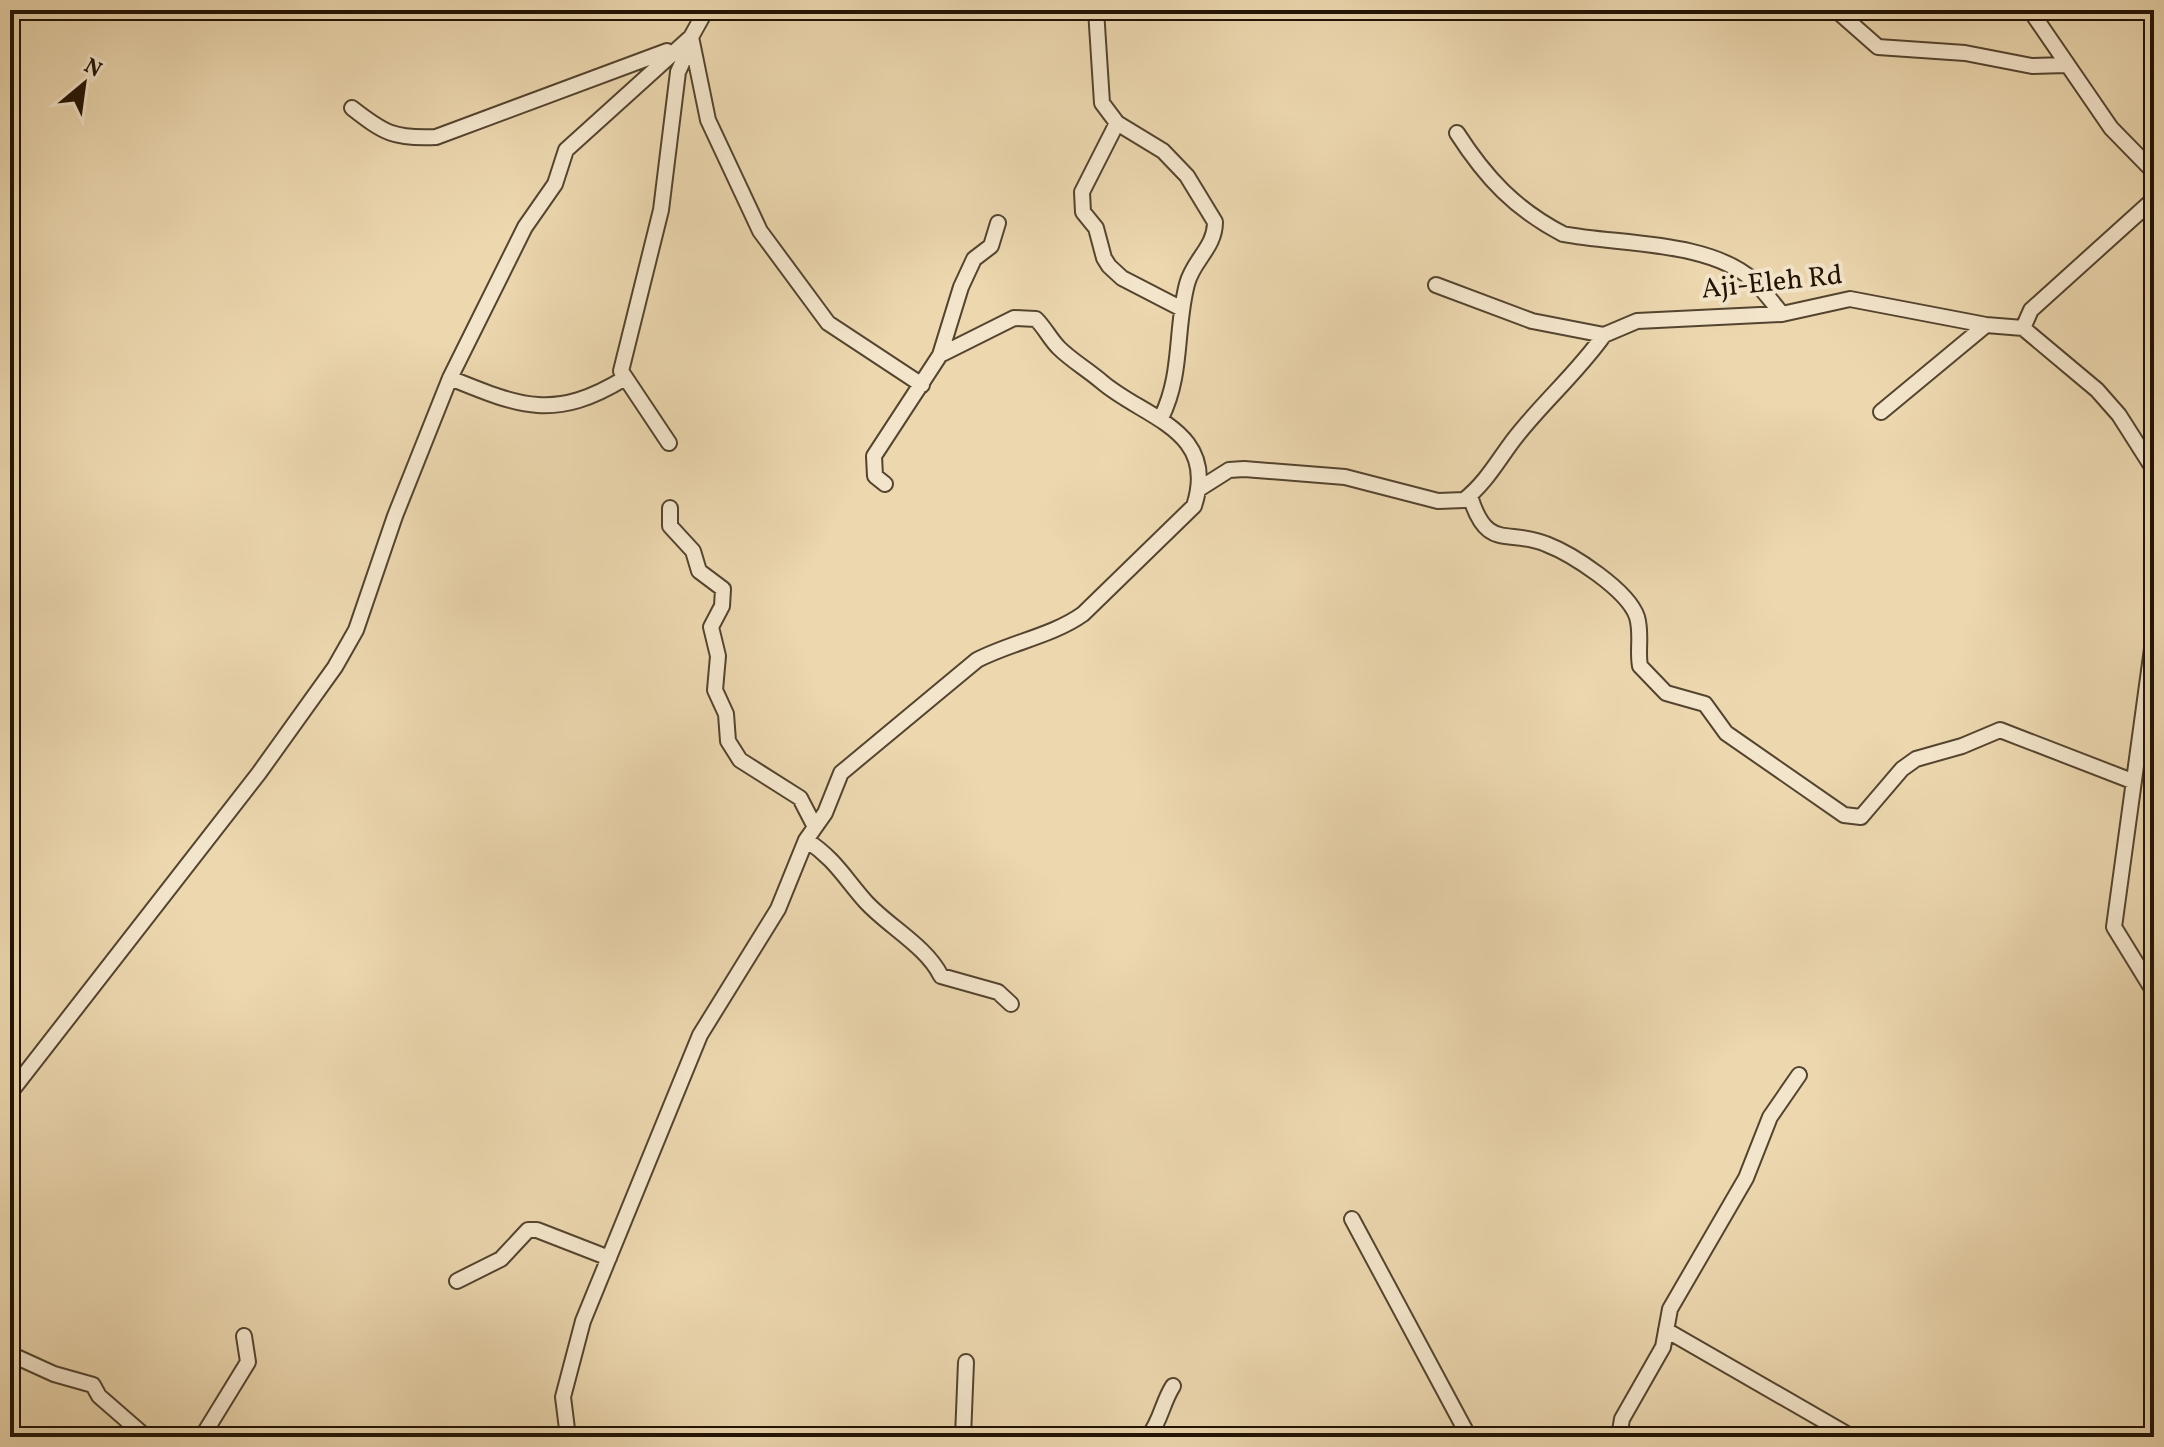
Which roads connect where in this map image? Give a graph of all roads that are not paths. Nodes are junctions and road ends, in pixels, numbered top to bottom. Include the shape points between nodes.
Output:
1 (706, 10) edge
2 (1096, 10) edge
3 (1836, 10) edge
4 (2030, 10) edge
5 (688, 45) junction
6 (2066, 65) junction
7 (352, 108) dead end
8 (1117, 123) junction
9 (1457, 133) dead end
10 (2154, 172) edge
11 (2154, 199) edge
12 (998, 223) dead end
13 (1436, 285) dead end
14 (1182, 309) junction
15 (1782, 314) junction
16 (1986, 325) junction
17 (2023, 328) junction
18 (1604, 335) junction
19 (940, 355) junction
20 (450, 378) junction
21 (625, 378) junction
22 (922, 385) junction
23 (1881, 412) dead end
24 (1161, 418) junction
25 (669, 443) dead end
26 (2154, 470) edge
27 (885, 484) dead end
28 (1199, 489) junction
29 (1470, 496) junction
30 (670, 508) dead end
31 (2154, 634) edge
32 (2132, 781) junction
33 (815, 827) junction
34 (806, 840) junction
35 (2154, 992) edge
36 (1011, 1004) dead end
37 (1799, 1075) dead end
38 (10, 1093) edge
39 (1352, 1219) dead end
40 (609, 1258) junction
41 (457, 1281) dead end
42 (1666, 1330) junction
43 (244, 1336) dead end
44 (10, 1354) edge
45 (966, 1362) dead end
46 (1173, 1386) dead end
47 (146, 1437) edge
48 (202, 1437) edge
49 (568, 1437) edge
50 (963, 1437) edge
51 (1148, 1437) edge
52 (1469, 1437) edge
53 (1619, 1437) edge
54 (1852, 1437) edge

1 - 5 street
2 - 8 street via 1102,103
3 - 6 street via 1878,47 1965,53 2032,66
4 - 6 street
5 - 7 street via 436,137 401,139
5 - 20 street via 566,150 555,184 525,227
5 - 21 street via 673,95 661,210 621,371
5 - 22 street via 708,120 760,231 828,323
6 - 10 street via 2111,128
8 - 14 street via 1163,151 1187,176 1215,222 1208,249 1188,281
8 - 14 street via 1082,192 1083,212 1096,228 1109,266
9 - 15 street via 1496,189 1547,226 1572,236 1693,254 1733,268 1753,280
11 - 17 street via 2031,310
12 - 19 street via 991,246 974,259 961,287
13 - 18 street via 1532,321
14 - 24 street via 1178,374
15 - 16 street, Aji-Eleh Rd via 1850,299
15 - 18 street, Aji-Eleh Rd via 1637,321
16 - 17 street, Aji-Eleh Rd
16 - 23 street
17 - 26 street via 2097,390
18 - 29 street
19 - 22 street
19 - 24 street via 1014,318 1036,319 1059,348
20 - 21 street via 530,407 576,400
20 - 38 street via 356,630 335,667
21 - 25 street
22 - 27 street via 874,456 875,476
24 - 28 street via 1195,459
28 - 29 street via 1213,478 1244,469 1345,477 1438,501
28 - 33 street via 1194,506 1083,614 977,660 841,773
29 - 32 street via 1476,516 1491,532 1547,544 1618,591 1637,616 1640,666 1658,689 1705,704 1726,733 1844,815 1861,817 1916,759 2000,730
30 - 33 street via 670,526 693,551 699,571 723,589 722,606 711,627 718,656 715,690 726,714 728,741 740,760 800,798
31 - 32 street
32 - 35 street via 2114,927
33 - 34 street
34 - 36 street via 830,856 867,903 930,958 941,976 998,992
34 - 40 street via 778,909 700,1035
37 - 42 street via 1770,1117 1746,1178 1670,1309
39 - 52 street
40 - 41 street via 528,1230 501,1259
40 - 49 street via 565,1382
42 - 53 street via 1663,1347 1622,1419
42 - 54 street
43 - 48 street via 248,1362
44 - 47 street via 93,1385
45 - 50 street
46 - 51 street via 1160,1422

